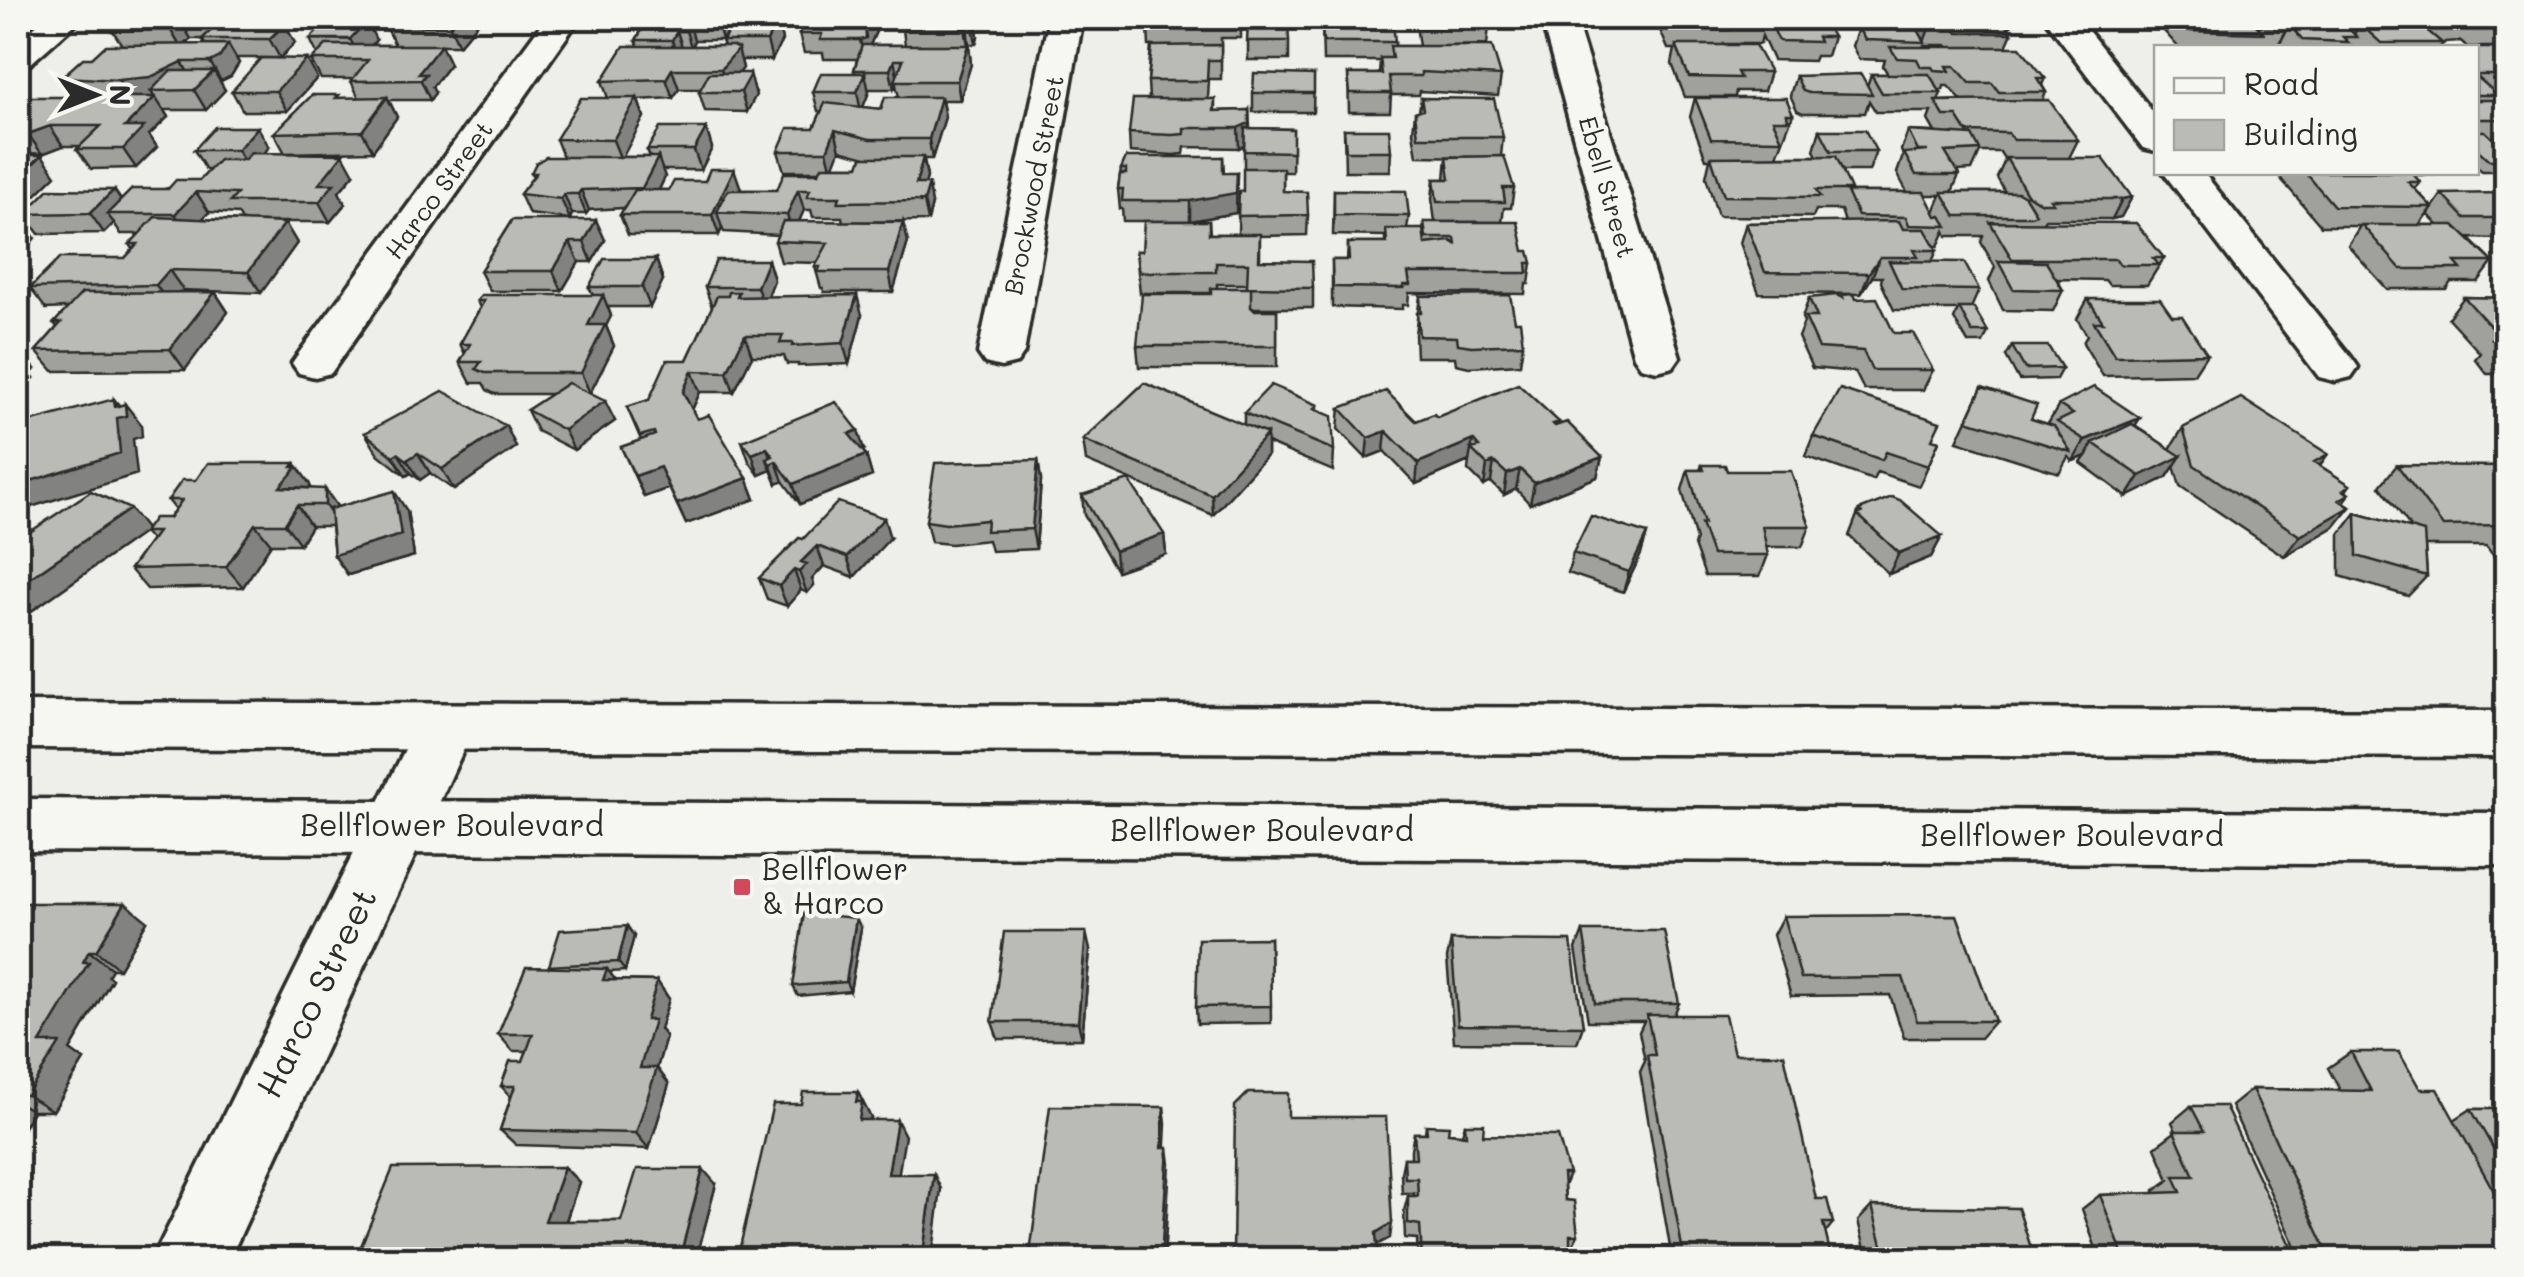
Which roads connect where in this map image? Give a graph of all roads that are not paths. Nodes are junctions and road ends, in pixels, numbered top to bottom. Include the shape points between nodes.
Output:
1 (65, 18) edge
2 (562, 18) edge
3 (1066, 18) edge
4 (1558, 18) edge
5 (2061, 18) edge
6 (18, 57) edge
7 (2154, 137) edge
8 (2184, 175) edge
9 (1001, 352) dead end
10 (1657, 357) dead end
11 (315, 363) dead end
12 (2334, 368) dead end
13 (18, 725) edge
14 (445, 727) junction
15 (2506, 734) edge
16 (18, 825) edge
17 (397, 825) junction
18 (2506, 839) edge
19 (190, 1260) edge

1 - 6 main road
2 - 11 main road, Harco Street
3 - 9 main road, Brockwood Street
4 - 10 main road, Ebell Street
5 - 7 main road
8 - 12 main road
13 - 14 main road
14 - 15 main road
14 - 17 main road, Harco Street
16 - 17 main road, Bellflower Boulevard
17 - 18 main road, Bellflower Boulevard
17 - 19 main road, Harco Street

